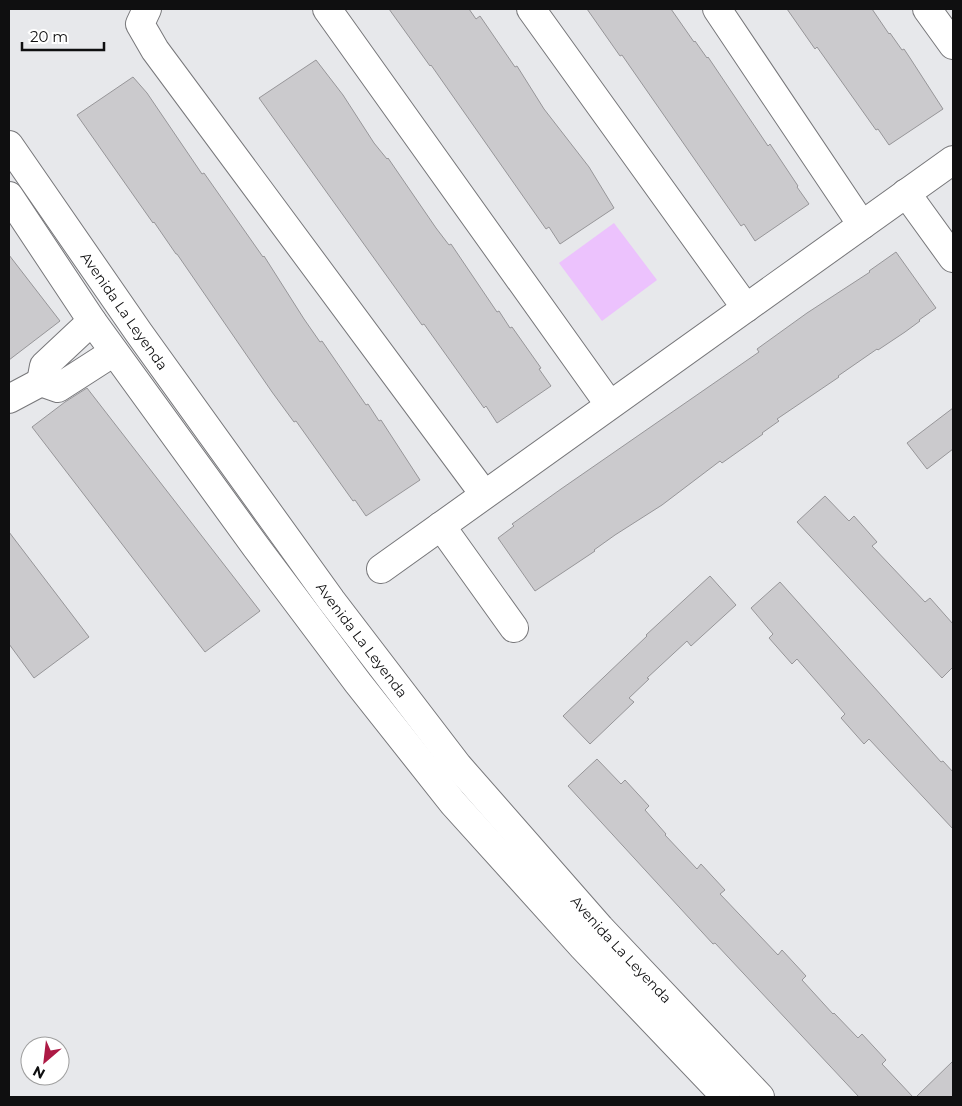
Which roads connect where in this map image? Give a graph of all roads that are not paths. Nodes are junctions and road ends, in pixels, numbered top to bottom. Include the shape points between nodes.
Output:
1 (147, 9) edge
2 (327, 9) edge
3 (531, 9) edge
4 (716, 9) edge
5 (927, 9) edge
6 (953, 45) edge
7 (9, 145) edge
8 (953, 160) edge
9 (906, 194) junction
10 (9, 196) edge
11 (862, 225) junction
12 (953, 258) edge
13 (746, 308) junction
14 (92, 321) junction
15 (114, 352) junction
16 (41, 382) junction
17 (9, 399) edge
18 (610, 404) junction
19 (484, 494) junction
20 (441, 526) junction
21 (381, 569) dead end
22 (514, 628) dead end
23 (726, 1097) edge
24 (760, 1097) edge

1 - 19 street via 140,24 155,50
2 - 18 street
3 - 13 street
4 - 11 street
5 - 6 street
7 - 24 street, Avenida La Leyenda via 331,600 458,766 600,928
8 - 9 street
9 - 11 street
9 - 12 street
10 - 14 street, Avenida La Leyenda
11 - 13 street
13 - 18 street
14 - 15 street, Avenida La Leyenda
14 - 16 street via 44,366
15 - 16 street via 58,388
15 - 23 street, Avenida La Leyenda via 358,683 453,803 583,947
16 - 17 street
18 - 19 street
19 - 20 street
20 - 21 street
20 - 22 street

